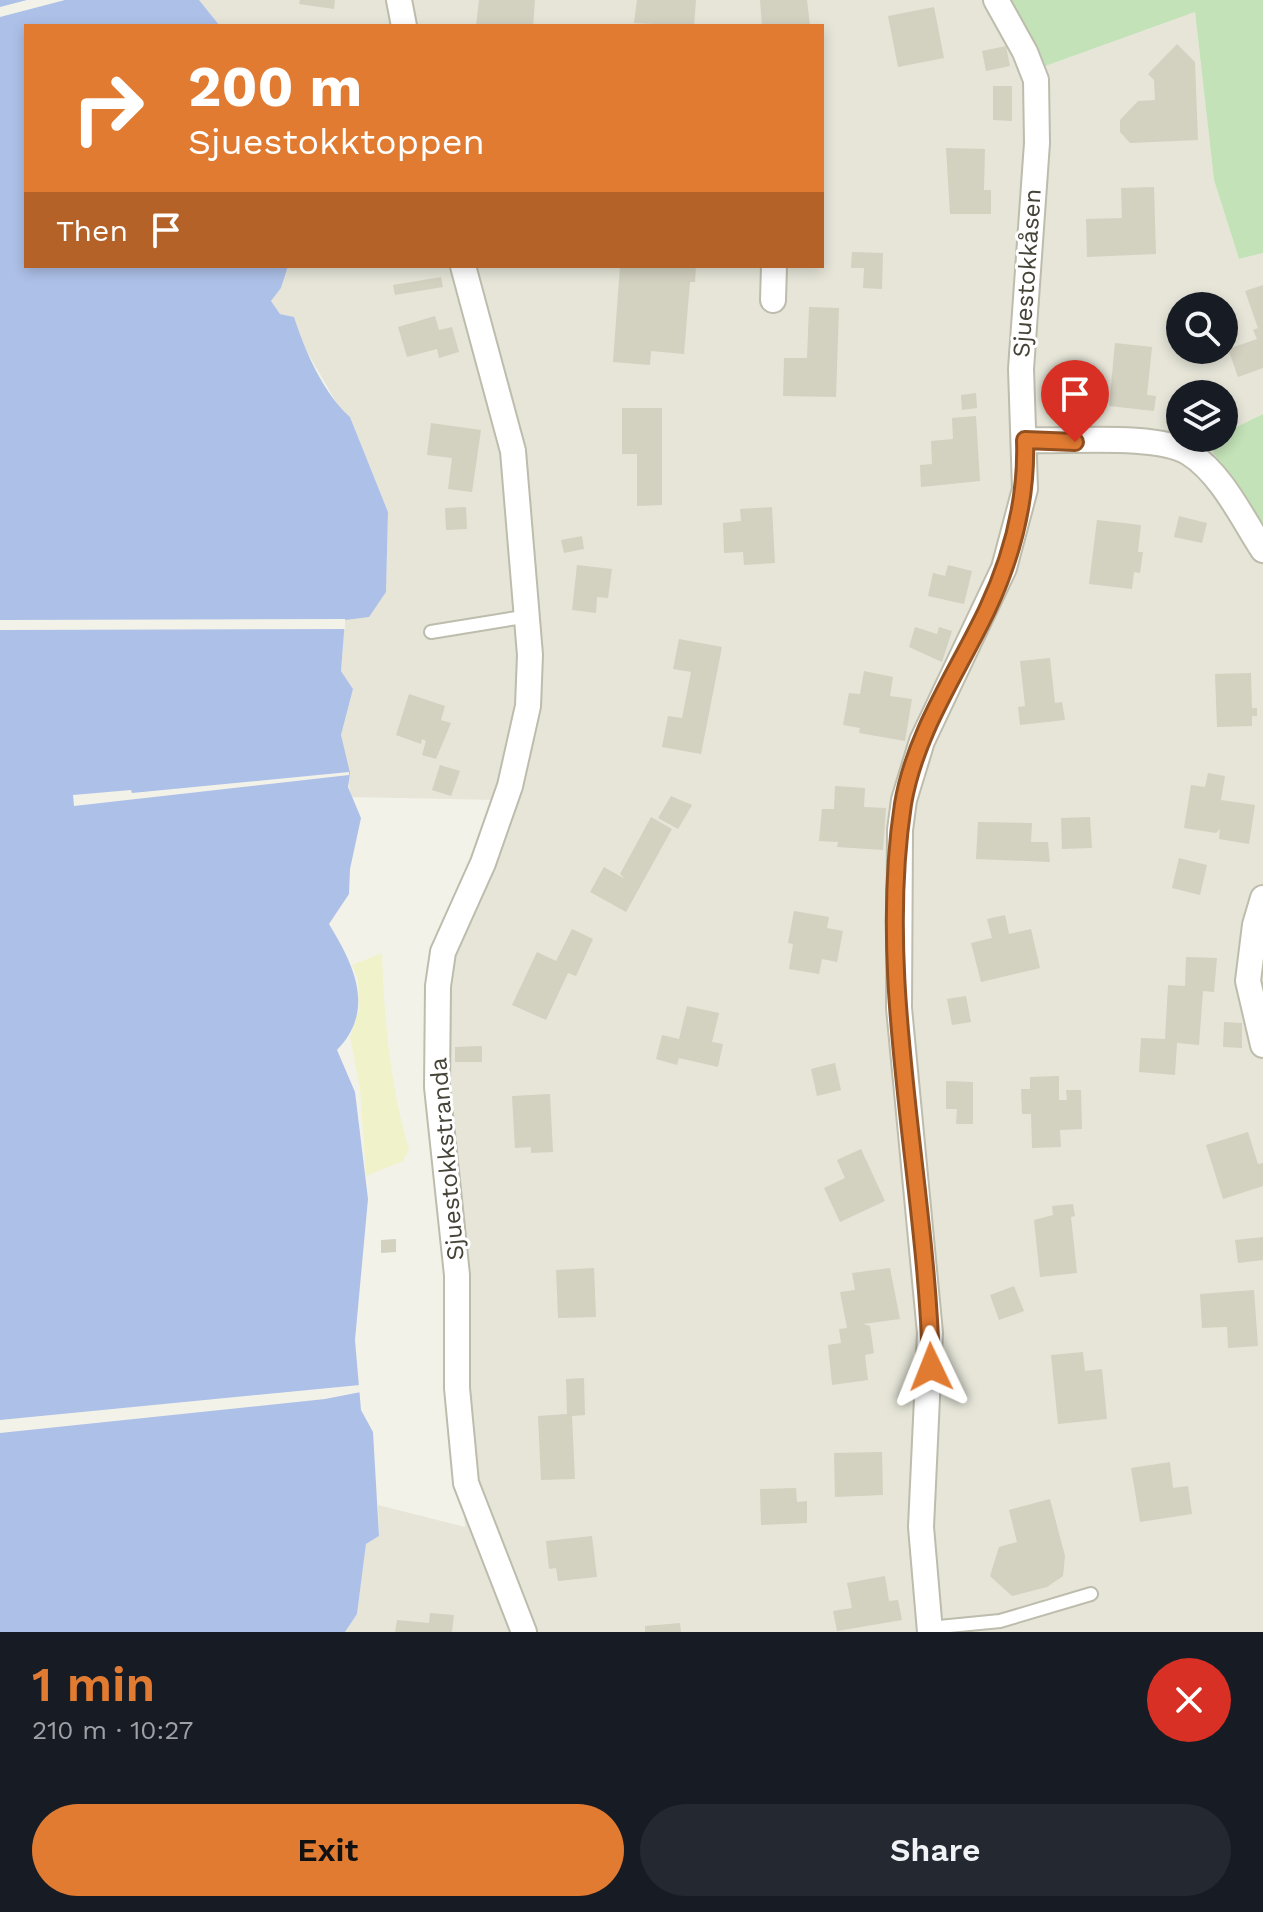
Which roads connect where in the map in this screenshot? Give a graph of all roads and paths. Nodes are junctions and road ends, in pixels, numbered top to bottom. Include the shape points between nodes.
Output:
1 (399, 0) edge
2 (996, 0) edge
3 (404, 24) edge
4 (464, 268) edge
5 (774, 268) edge
6 (773, 300) dead end
7 (1025, 440) junction
8 (1263, 550) edge
9 (529, 616) junction
10 (431, 632) dead end
11 (1263, 898) edge
12 (1263, 1045) edge
13 (1091, 1594) dead end
14 (930, 1630) edge
15 (524, 1632) edge

1 - 3 street
2 - 7 street, Sjuestokkåsen via 1036,80 1037,143 1021,369
4 - 9 street, Sjuestokkstranda via 508,422
5 - 6 street
7 - 8 street via 1138,440 1179,448 1220,484
7 - 14 street, Sjuestokkåsen via 1025,489 1004,568 922,741 900,830 899,1008 930,1333 921,1527
9 - 10 lane
9 - 15 street, Sjuestokkstranda via 528,706 510,786 443,952 437,1087 457,1275 457,1388 466,1483
11 - 12 street via 1248,981
13 - 14 lane via 1000,1621

